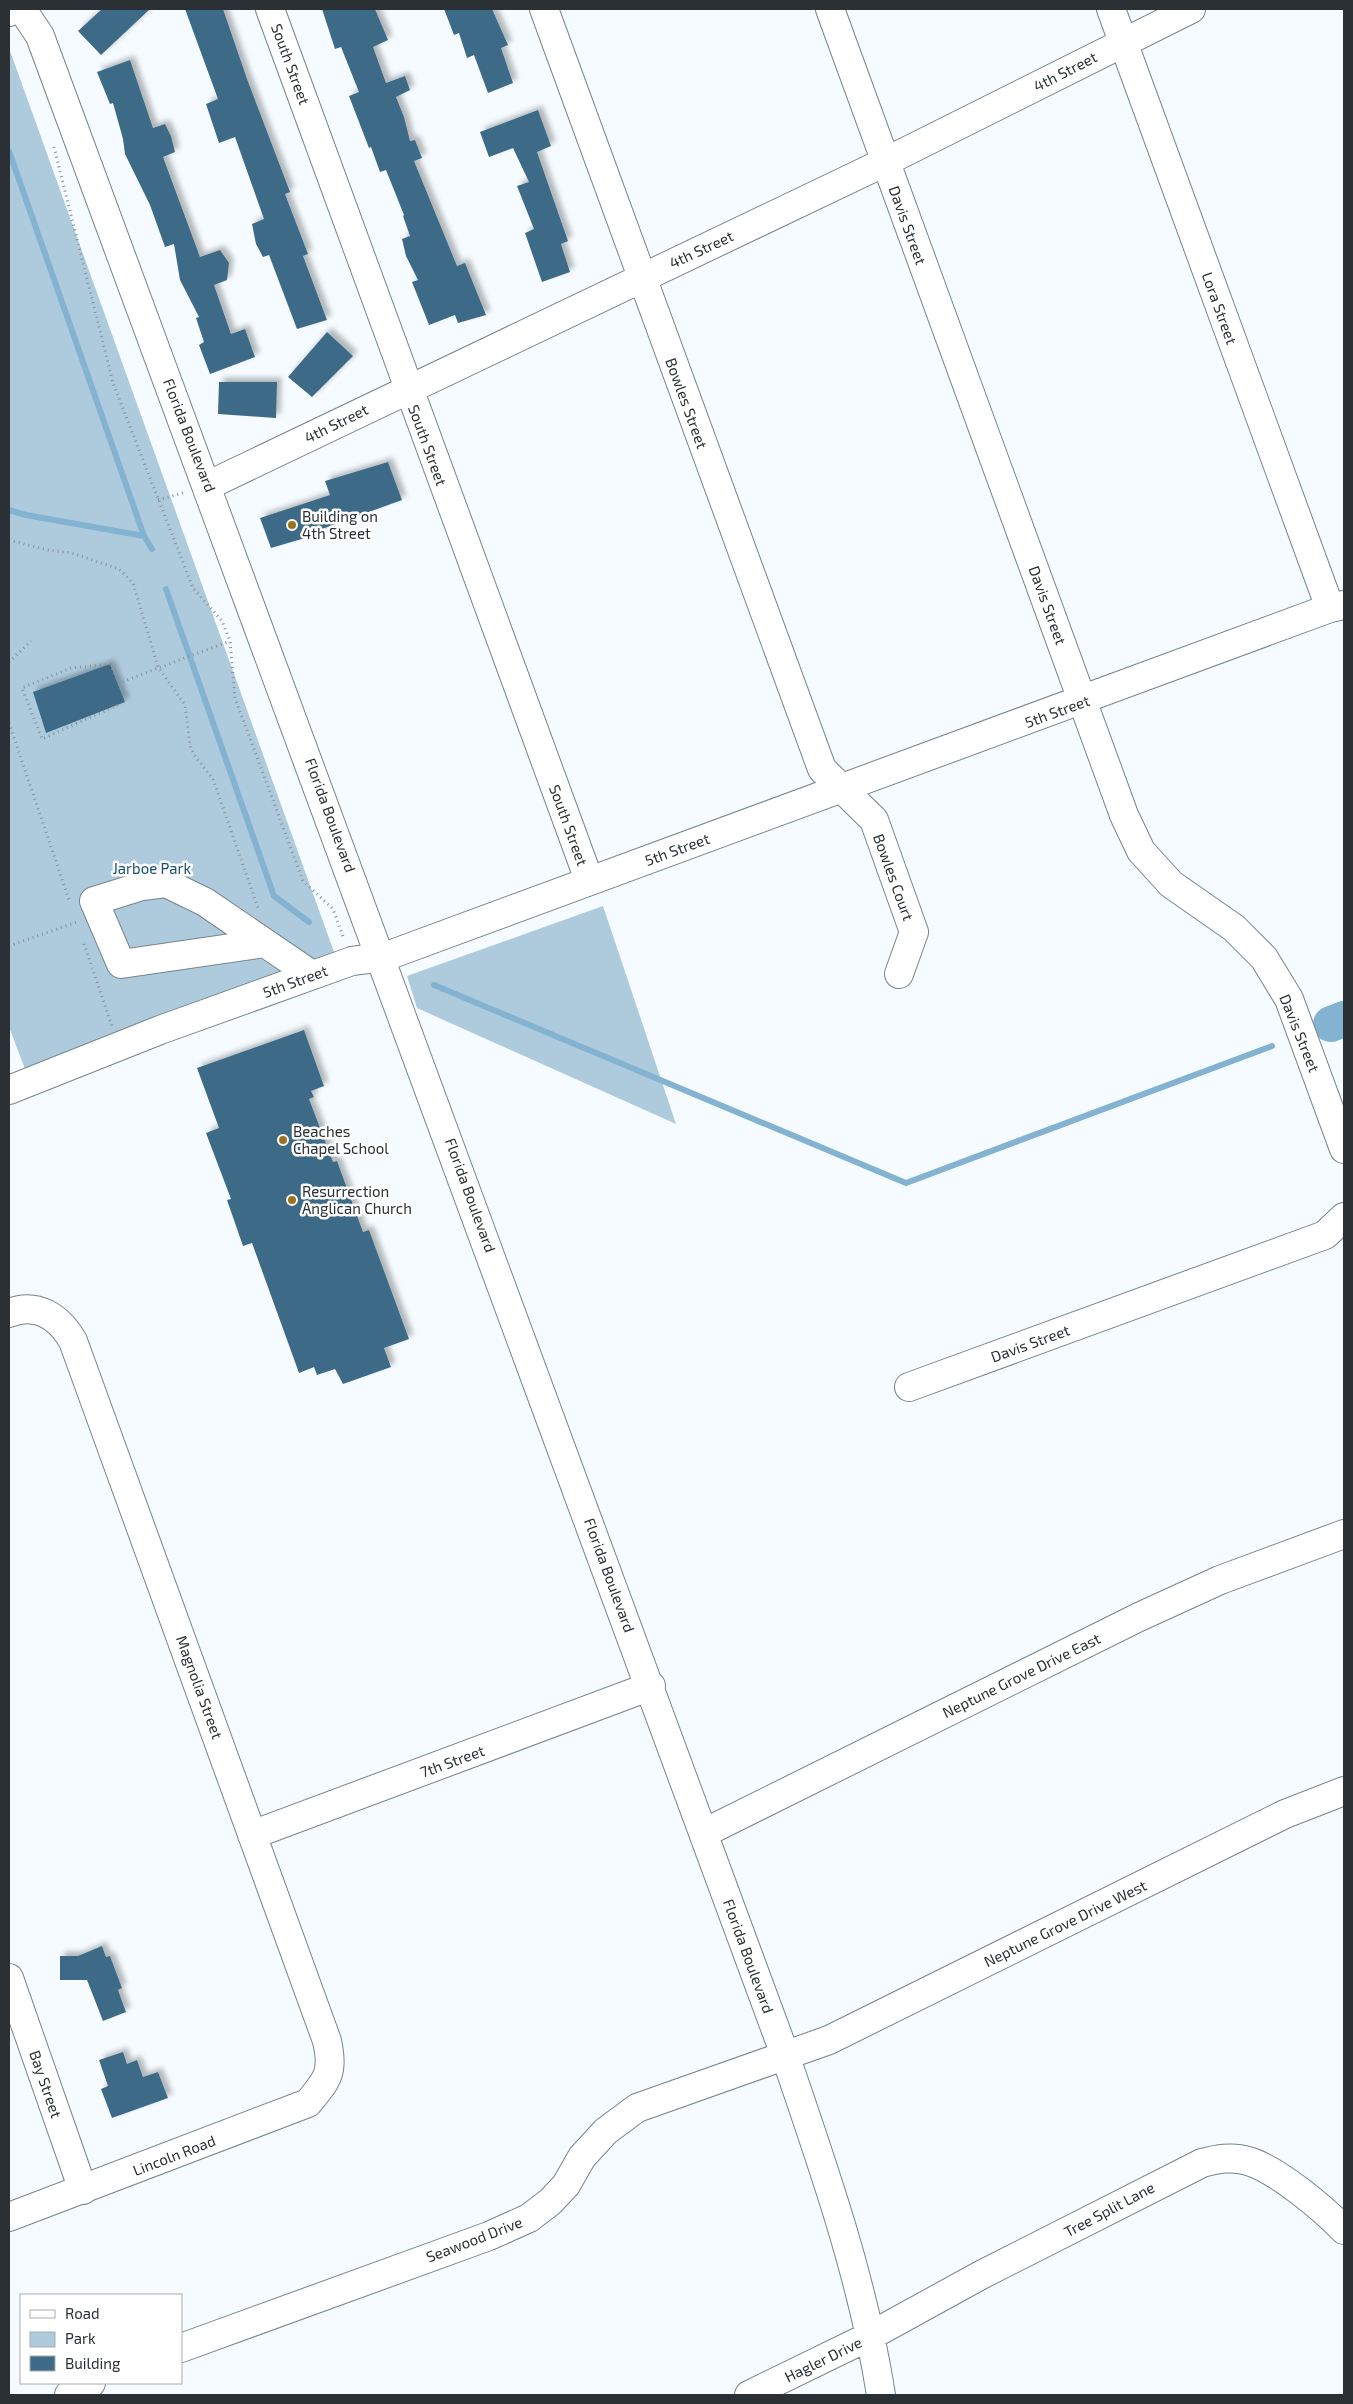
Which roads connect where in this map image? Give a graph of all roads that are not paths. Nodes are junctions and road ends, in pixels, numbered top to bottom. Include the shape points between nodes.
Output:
1 (15, 9) edge
2 (22, 9) edge
3 (270, 9) edge
4 (544, 9) edge
5 (830, 9) edge
6 (1111, 9) edge
7 (1191, 9) edge
8 (9, 12) edge
9 (1123, 42) junction
10 (885, 162) junction
11 (641, 278) junction
12 (408, 388) junction
13 (209, 485) junction
14 (1337, 606) edge
15 (1083, 702) junction
16 (843, 789) junction
17 (589, 880) junction
18 (265, 943) junction
19 (384, 957) junction
20 (899, 974) dead end
21 (312, 975) junction
22 (9, 1090) edge
23 (1344, 1149) edge
24 (1344, 1217) edge
25 (9, 1313) edge
26 (908, 1387) dead end
27 (1344, 1534) edge
28 (651, 1686) junction
29 (1344, 1791) edge
30 (704, 1833) junction
31 (252, 1835) junction
32 (9, 1978) edge
33 (785, 2055) junction
34 (328, 2077) joint
35 (83, 2190) junction
36 (9, 2217) edge
37 (1344, 2230) edge
38 (870, 2336) junction
39 (182, 2348) edge
40 (87, 2384) edge
41 (69, 2395) edge
42 (749, 2395) edge
43 (881, 2395) edge

1 - 8 street
2 - 13 street, Florida Boulevard via 40,36
3 - 12 street, South Street
4 - 11 street, Bowles Street
5 - 10 street, Davis Street
6 - 9 street, Lora Street
7 - 9 street, 4th Street
9 - 10 street, 4th Street
9 - 14 street, Lora Street
10 - 11 street, 4th Street
10 - 15 street, Davis Street
11 - 12 street, 4th Street
11 - 16 street, Bowles Street via 822,769
12 - 13 street, 4th Street
12 - 17 street, South Street
13 - 19 street, Florida Boulevard
14 - 15 street, 5th Street
15 - 16 street, 5th Street
15 - 23 street, Davis Street via 1124,815 1141,851 1171,884 1234,928 1264,958 1289,998
16 - 17 street, 5th Street
16 - 20 street, Bowles Court via 874,820 914,932
17 - 19 street, 5th Street
18 - 18 street via 205,902 166,883 142,886 94,901 121,964
18 - 21 street
19 - 21 street, 5th Street via 352,960
19 - 28 street, Florida Boulevard
21 - 22 street, 5th Street
24 - 26 street, Davis Street via 1325,1235
25 - 31 street, Magnolia Street via 28,1309 42,1311 65,1327 73,1340
27 - 30 street, Neptune Grove Drive East via 1220,1580 1139,1617
28 - 30 street, Florida Boulevard
28 - 31 street, 7th Street
29 - 33 street, Neptune Grove Drive West via 1285,1814 829,2040
30 - 33 street, Florida Boulevard
31 - 34 street, Magnolia Street via 327,2041 331,2060
32 - 35 street, Bay Street
33 - 38 street, Florida Boulevard via 830,2187
33 - 39 street, Seawood Drive via 637,2108 606,2131 582,2157 566,2185 529,2218 489,2236
34 - 35 street, Lincoln Road via 308,2103
35 - 36 street, Lincoln Road
37 - 38 street, Tree Split Lane via 1269,2170 1247,2160 1202,2163 972,2280
38 - 42 street, Hagler Drive
38 - 43 street, Florida Boulevard
40 - 41 street via 74,2389

